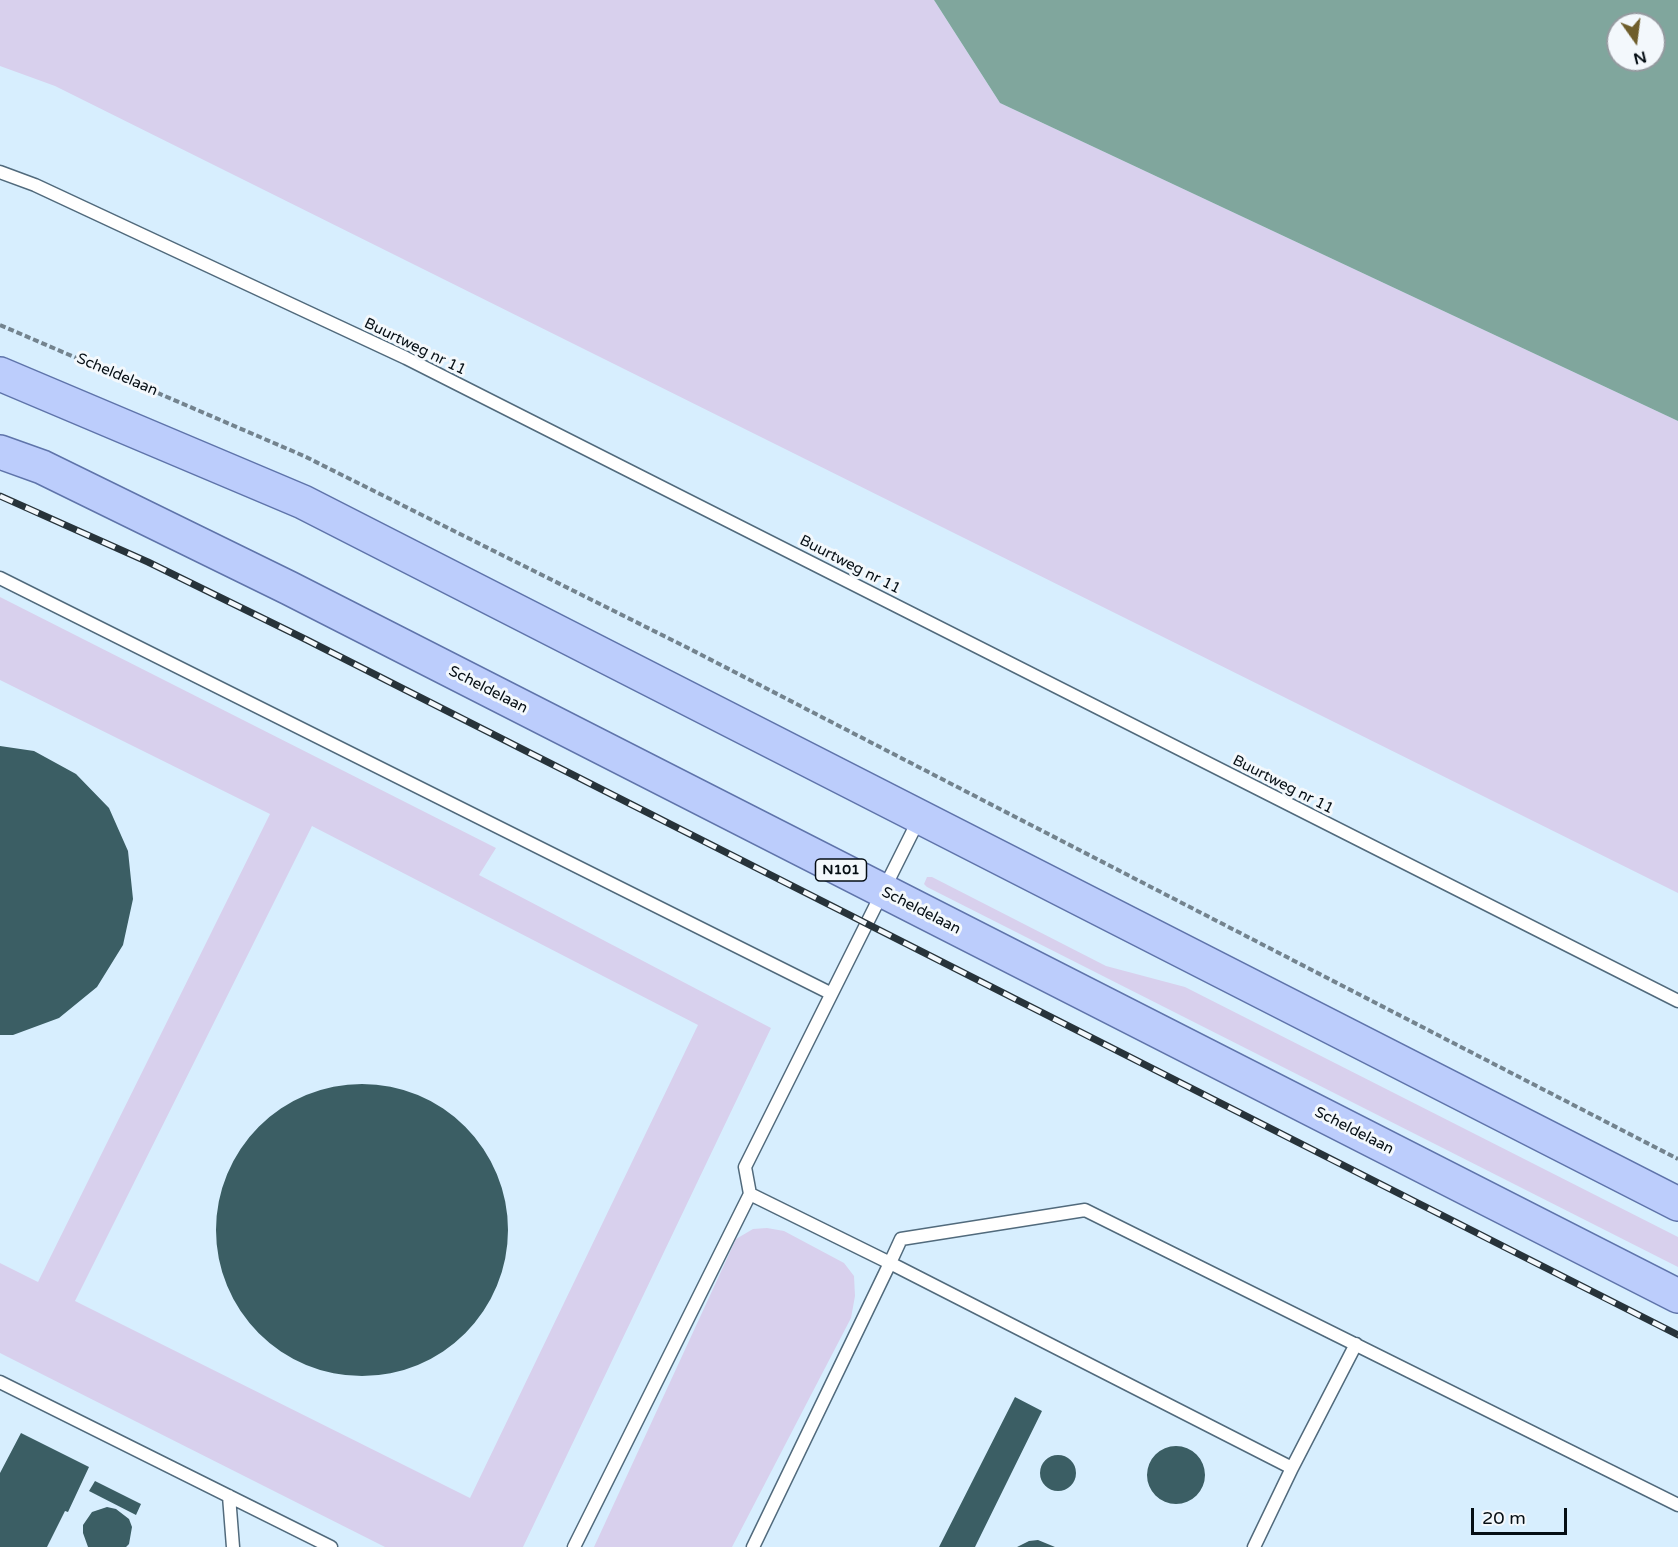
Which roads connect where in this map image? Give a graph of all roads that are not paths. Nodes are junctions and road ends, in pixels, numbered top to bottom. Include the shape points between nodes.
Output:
1 (0, 172) edge
2 (0, 374) edge
3 (0, 452) edge
4 (0, 578) edge
5 (921, 816) junction
6 (882, 891) junction
7 (830, 993) junction
8 (1678, 1001) edge
9 (750, 1194) junction
10 (1678, 1204) edge
11 (890, 1263) junction
12 (1678, 1296) edge
13 (1356, 1344) junction
14 (0, 1382) edge
15 (1292, 1468) junction
16 (229, 1496) junction
17 (1678, 1505) edge
18 (233, 1547) edge
19 (331, 1547) edge
20 (574, 1547) edge
21 (753, 1547) edge
22 (1254, 1547) edge

1 - 8 lane, Buurtweg nr 11 via 406,358
2 - 5 main road via 303,502
3 - 6 main road, Scheldelaan / N101 via 42,466 278,583
4 - 7 lane
5 - 6 lane
5 - 10 main road
6 - 7 lane
6 - 12 main road, Scheldelaan / N101
7 - 9 lane via 745,1167
9 - 11 lane
9 - 20 lane
11 - 13 lane via 901,1239 1085,1210
11 - 15 lane
11 - 21 lane
13 - 15 lane
13 - 17 lane
14 - 16 lane
15 - 22 lane
16 - 18 lane
16 - 19 lane

